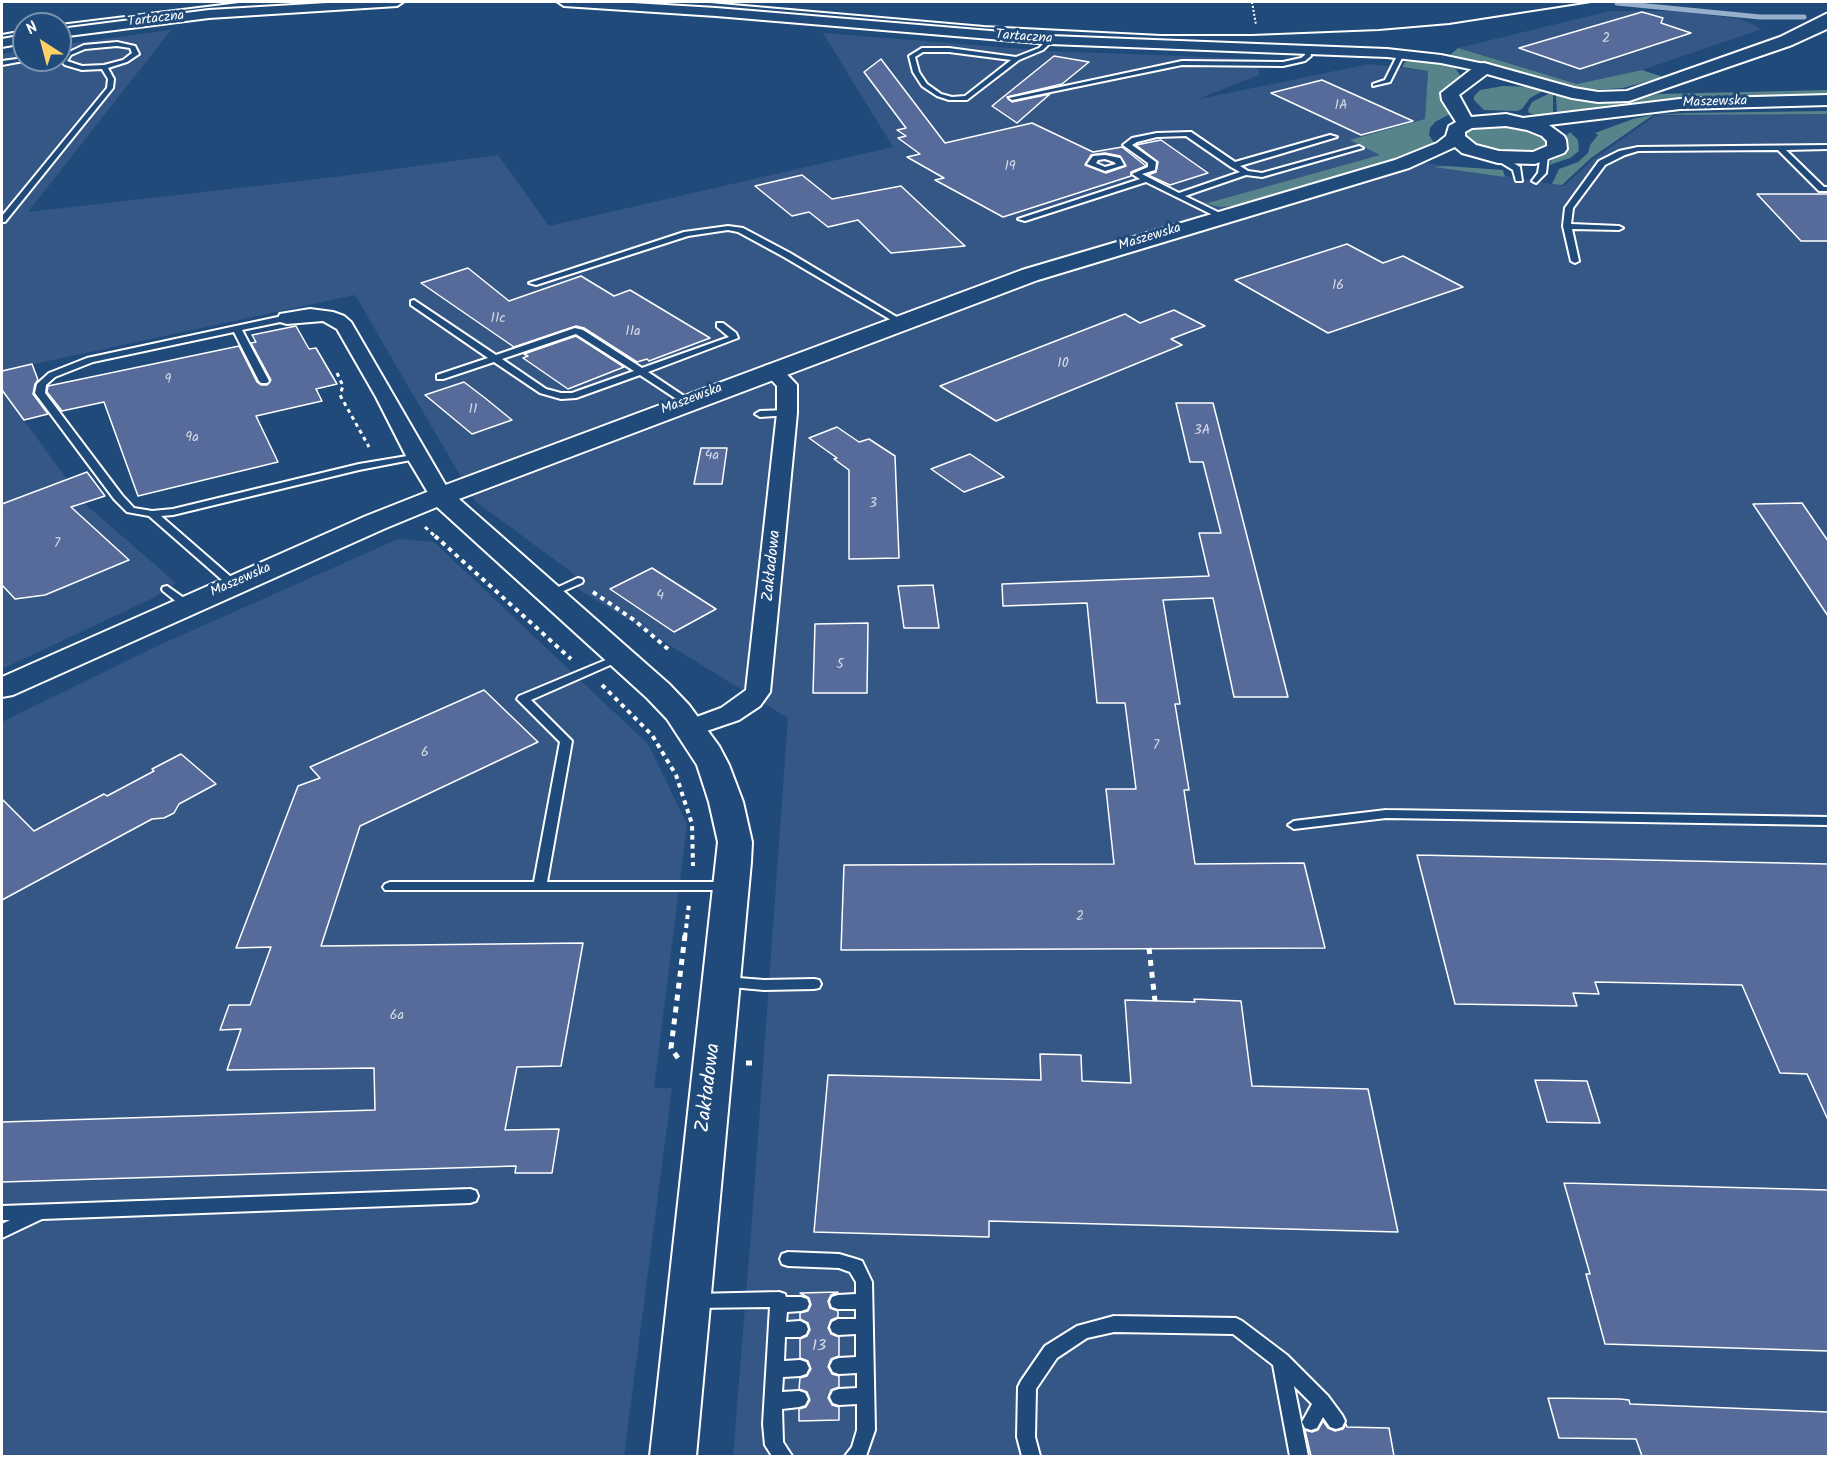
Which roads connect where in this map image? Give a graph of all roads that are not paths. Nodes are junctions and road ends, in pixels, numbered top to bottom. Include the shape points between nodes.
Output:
1 (397, 2) edge
2 (564, 2) edge
3 (1828, 18) edge
4 (72, 31) edge
5 (1050, 40) junction
6 (1307, 49) junction
7 (72, 52) edge
8 (1401, 54) junction
9 (1017, 59) junction
10 (72, 66) edge
11 (104, 67) junction
12 (1484, 68) junction
13 (1512, 76) junction
14 (1375, 85) dead end
15 (1012, 98) dead end
16 (1827, 102) edge
17 (1601, 114) junction
18 (1515, 122) junction
19 (1460, 131) junction
20 (1553, 135) junction
21 (1333, 137) dead end
22 (1127, 145) junction
23 (1828, 147) edge
24 (1359, 148) dead end
25 (1780, 148) junction
26 (1492, 156) junction
27 (1544, 156) junction
28 (1110, 158) junction
29 (1402, 164) junction
30 (1234, 165) junction
31 (1115, 168) junction
32 (1246, 173) junction
33 (1136, 174) junction
34 (1147, 179) junction
35 (1520, 179) dead end
36 (1536, 181) dead end
37 (1828, 189) edge
38 (1179, 195) junction
39 (1221, 217) junction
40 (1022, 219) dead end
41 (2, 220) edge
42 (1568, 226) junction
43 (1619, 228) dead end
44 (1575, 261) dead end
45 (533, 283) dead end
46 (414, 303) dead end
47 (287, 318) joint
48 (901, 322) junction
49 (720, 325) dead end
50 (237, 329) junction
51 (495, 358) junction
52 (772, 370) junction
53 (642, 372) junction
54 (440, 377) dead end
55 (264, 381) dead end
56 (687, 402) junction
57 (788, 413) junction
58 (760, 414) dead end
59 (416, 456) junction
60 (441, 496) junction
61 (152, 514) junction
62 (578, 581) road end
63 (234, 585) junction
64 (167, 589) dead end
65 (549, 594) junction
66 (188, 605) junction
67 (620, 657) junction
68 (2, 688) edge
69 (692, 728) junction
70 (1828, 821) edge
71 (1294, 825) dead end
72 (390, 887) dead end
73 (540, 887) junction
74 (732, 887) junction
75 (724, 981) junction
76 (814, 984) dead end
77 (470, 1197) dead end
78 (40, 1212) junction
79 (2, 1213) edge
80 (2, 1231) edge
81 (788, 1258) dead end
82 (688, 1301) junction
83 (864, 1301) junction
84 (779, 1302) junction
85 (838, 1302) dead end
86 (801, 1304) dead end
87 (864, 1326) junction
88 (838, 1327) dead end
89 (800, 1329) dead end
90 (778, 1330) junction
91 (1281, 1362) junction
92 (866, 1364) junction
93 (839, 1366) dead end
94 (800, 1368) dead end
95 (776, 1370) junction
96 (866, 1396) junction
97 (839, 1397) dead end
98 (799, 1400) dead end
99 (774, 1401) junction
100 (1322, 1402) junction
101 (1336, 1421) dead end
102 (1311, 1422) dead end
103 (667, 1455) edge
104 (783, 1456) edge
105 (854, 1456) edge
106 (1031, 1456) edge
107 (1299, 1456) edge

1 - 4 street, Tartaczna via 209,14
2 - 5 street, Tartaczna
3 - 13 street, Tartaczna via 1786,41 1629,96 1580,95
5 - 6 street, Tartaczna
5 - 9 lane via 1041,49
6 - 8 street, Tartaczna
6 - 15 lane via 1308,56 1303,60 1283,64 1182,63
7 - 11 lane via 117,44 136,50 132,58
8 - 12 street, Tartaczna
8 - 14 lane via 1388,81
9 - 9 lane via 967,98 951,99 924,84 912,56 922,50 949,50
10 - 11 lane
11 - 41 lane via 111,80 110,88
12 - 13 street, Tartaczna
12 - 19 street via 1450,93
13 - 18 street via 1474,88 1466,98 1478,111
16 - 17 street, Maszewska via 1680,104
17 - 18 street, Maszewska
17 - 20 street, Maszewska
18 - 19 street, Maszewska via 1480,120
18 - 20 street
19 - 26 street via 1462,145
19 - 29 street, Maszewska via 1444,147
20 - 27 street via 1557,149
21 - 30 lane
22 - 28 lane
22 - 30 lane via 1157,135 1188,135
22 - 33 lane via 1152,162 1152,168
23 - 25 lane
24 - 32 lane via 1262,176
25 - 37 lane via 1821,189
25 - 42 lane via 1638,149 1622,153 1602,163 1569,208
26 - 27 street, Maszewska
26 - 29 street, Maszewska via 1468,154
26 - 35 lane via 1517,169
27 - 36 lane via 1542,173
28 - 31 lane via 1120,164
28 - 31 lane via 1096,158 1091,164 1100,169
29 - 39 street, Maszewska
30 - 32 lane
31 - 33 lane
32 - 38 lane
33 - 34 lane
34 - 38 lane
34 - 40 lane
38 - 39 lane
39 - 48 street, Maszewska via 1030,275
42 - 43 lane
42 - 44 lane
45 - 48 lane via 687,234 728,228 740,230 778,250
46 - 51 lane
47 - 50 lane
47 - 59 street via 326,316 344,326
48 - 52 street, Maszewska
49 - 53 lane via 734,338
50 - 55 lane
50 - 61 lane via 90,360 67,367 42,384 40,393 118,497 131,510
51 - 53 lane via 543,392 561,396 573,396
51 - 53 lane via 574,331
51 - 54 lane
52 - 56 street, Maszewska
52 - 57 street, Zakładowa via 787,385
53 - 56 lane
56 - 60 street, Maszewska
57 - 58 lane
57 - 69 street, Zakładowa via 758,692 730,714
59 - 60 street
59 - 61 lane
60 - 63 street, Maszewska
60 - 65 street, Zakładowa
61 - 63 lane
62 - 65 lane
63 - 66 street, Maszewska
64 - 66 lane
65 - 67 street, Zakładowa
66 - 68 street, Maszewska
67 - 69 street, Zakładowa
67 - 73 lane via 523,699 566,741
69 - 74 street, Zakładowa via 713,765 726,802 735,842
70 - 71 lane via 1386,814
72 - 73 lane
73 - 74 lane
74 - 75 street, Zakładowa
75 - 76 lane
75 - 82 street, Zakładowa
77 - 78 lane
78 - 79 lane
78 - 80 lane
81 - 83 lane via 856,1266 864,1282
82 - 84 lane
82 - 103 street, Zakładowa
83 - 85 lane
83 - 87 lane
84 - 86 lane
84 - 90 lane
87 - 88 lane
87 - 92 lane
89 - 90 lane
90 - 95 lane
91 - 100 lane
91 - 106 lane via 1236,1326 1114,1324 1083,1331 1051,1352 1027,1387 1026,1437
91 - 107 lane
92 - 93 lane
92 - 96 lane
94 - 95 lane
95 - 99 lane
96 - 97 lane
96 - 105 lane via 866,1430
98 - 99 lane
99 - 104 lane via 774,1445
100 - 101 lane
100 - 102 lane

